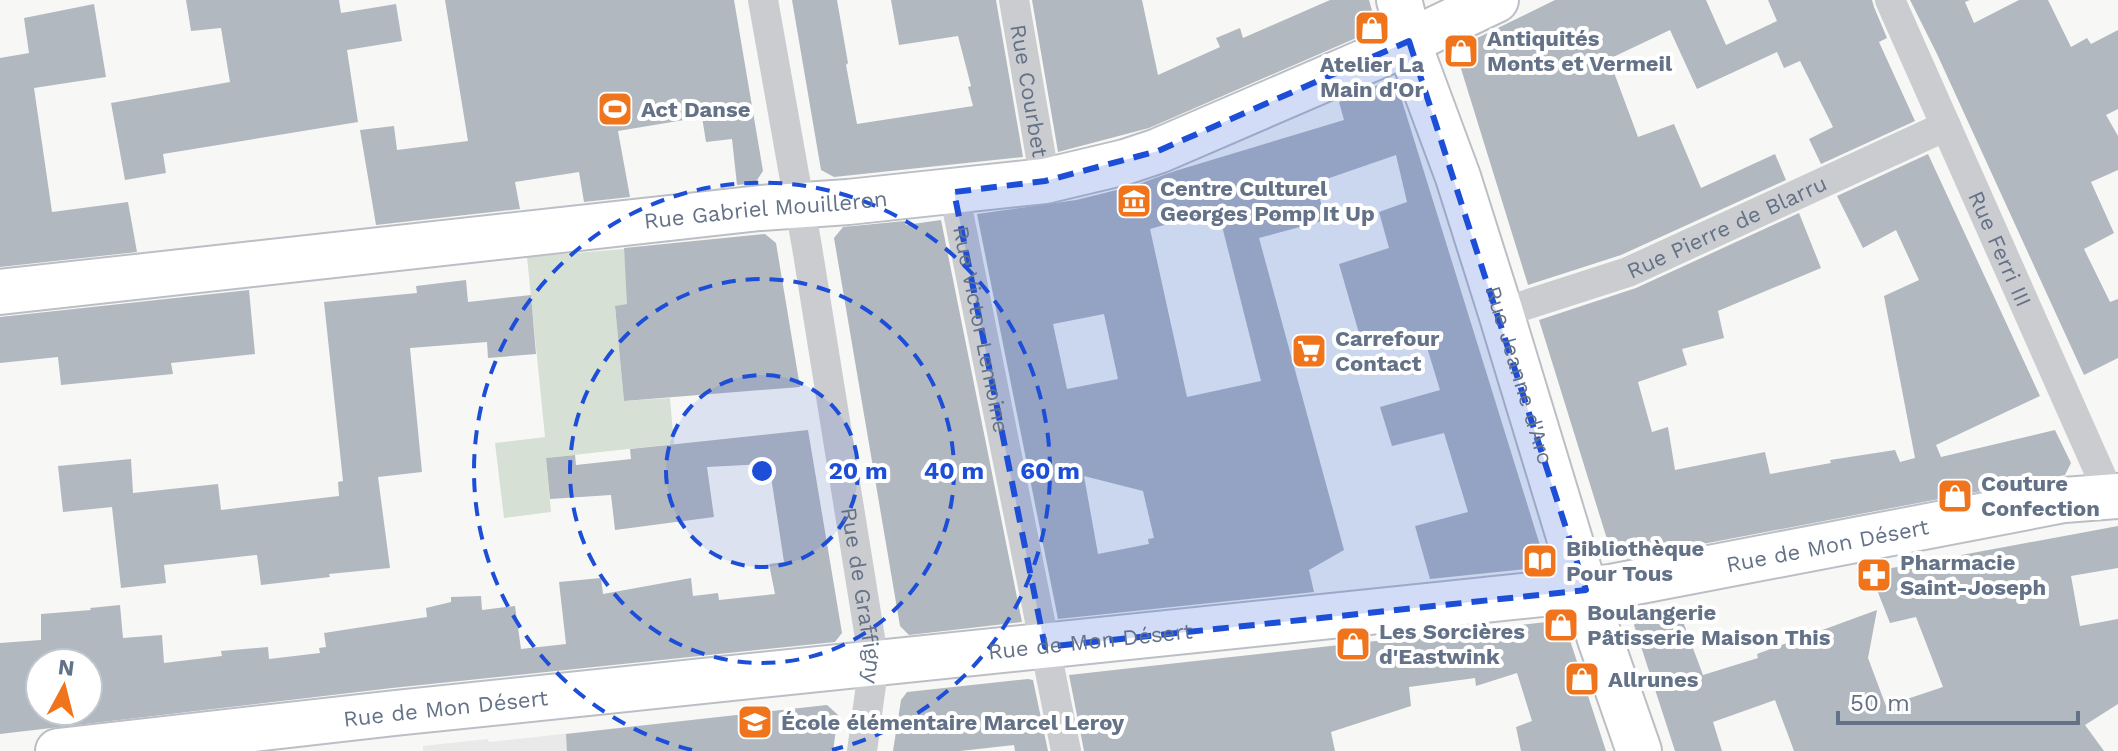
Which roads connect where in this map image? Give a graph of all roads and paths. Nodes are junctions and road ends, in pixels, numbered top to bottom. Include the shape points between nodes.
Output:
1 (763, 0) edge
2 (1014, 0) edge
3 (1496, 0) edge
4 (1890, 0) edge
5 (1404, 21) edge
6 (1946, 126) junction
7 (1045, 181) junction
8 (954, 192) junction
9 (799, 206) junction
10 (0, 292) edge
11 (1519, 308) junction
12 (2114, 496) edge
13 (1586, 590) junction
14 (1045, 647) junction
15 (874, 663) junction
16 (58, 751) edge
17 (862, 751) edge
18 (1066, 751) edge
19 (1639, 751) edge

1 - 9 street, Rue de Graffigny
2 - 7 street, Rue Courbet
3 - 5 main road, Rue Gabriel Mouilleron
4 - 6 street, Rue Ferri III
5 - 7 main road, Rue Gabriel Mouilleron via 1158,151
5 - 11 main road, Rue Jeanne d'Arc via 1458,177
6 - 11 street, Rue Pierre de Blarru via 1628,272
6 - 12 street, Rue Ferri III
7 - 8 main road, Rue Gabriel Mouilleron
8 - 9 main road, Rue Gabriel Mouilleron
8 - 14 street, Rue Victor Lemoine
9 - 10 main road, Rue Gabriel Mouilleron
9 - 15 street, Rue de Graffigny
11 - 13 main road, Rue Jeanne d'Arc
12 - 13 main road, Rue de Mon Désert via 2064,500
13 - 14 main road, Rue de Mon Désert
13 - 19 main road, Rue Jeanne d'Arc
14 - 15 main road, Rue de Mon Désert
14 - 18 street, Rue Victor Lemoine
15 - 16 main road, Rue de Mon Désert
15 - 17 street, Rue de Graffigny

